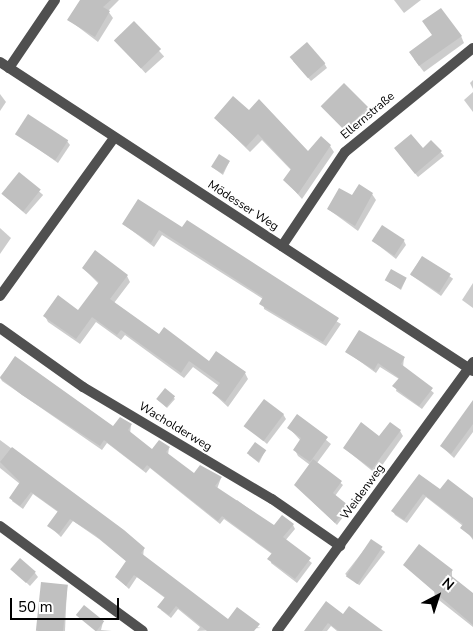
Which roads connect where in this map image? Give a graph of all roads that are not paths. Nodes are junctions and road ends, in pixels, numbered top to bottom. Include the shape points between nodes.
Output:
1 (55, 0) edge
2 (473, 48) edge
3 (4, 65) edge
4 (114, 138) junction
5 (282, 246) junction
6 (0, 296) edge
7 (0, 328) edge
8 (472, 367) edge
9 (0, 526) edge
10 (340, 546) junction
11 (143, 631) edge
12 (277, 631) edge

1 - 3 street
2 - 5 street, Ellernstraße via 345,152
3 - 4 street, Mödesser Weg
4 - 5 street, Mödesser Weg
4 - 6 street
5 - 8 street, Mödesser Weg
7 - 10 street, Wacholderweg via 83,387 272,499
8 - 10 street, Weidenweg
9 - 11 street
10 - 12 street, Weidenweg

